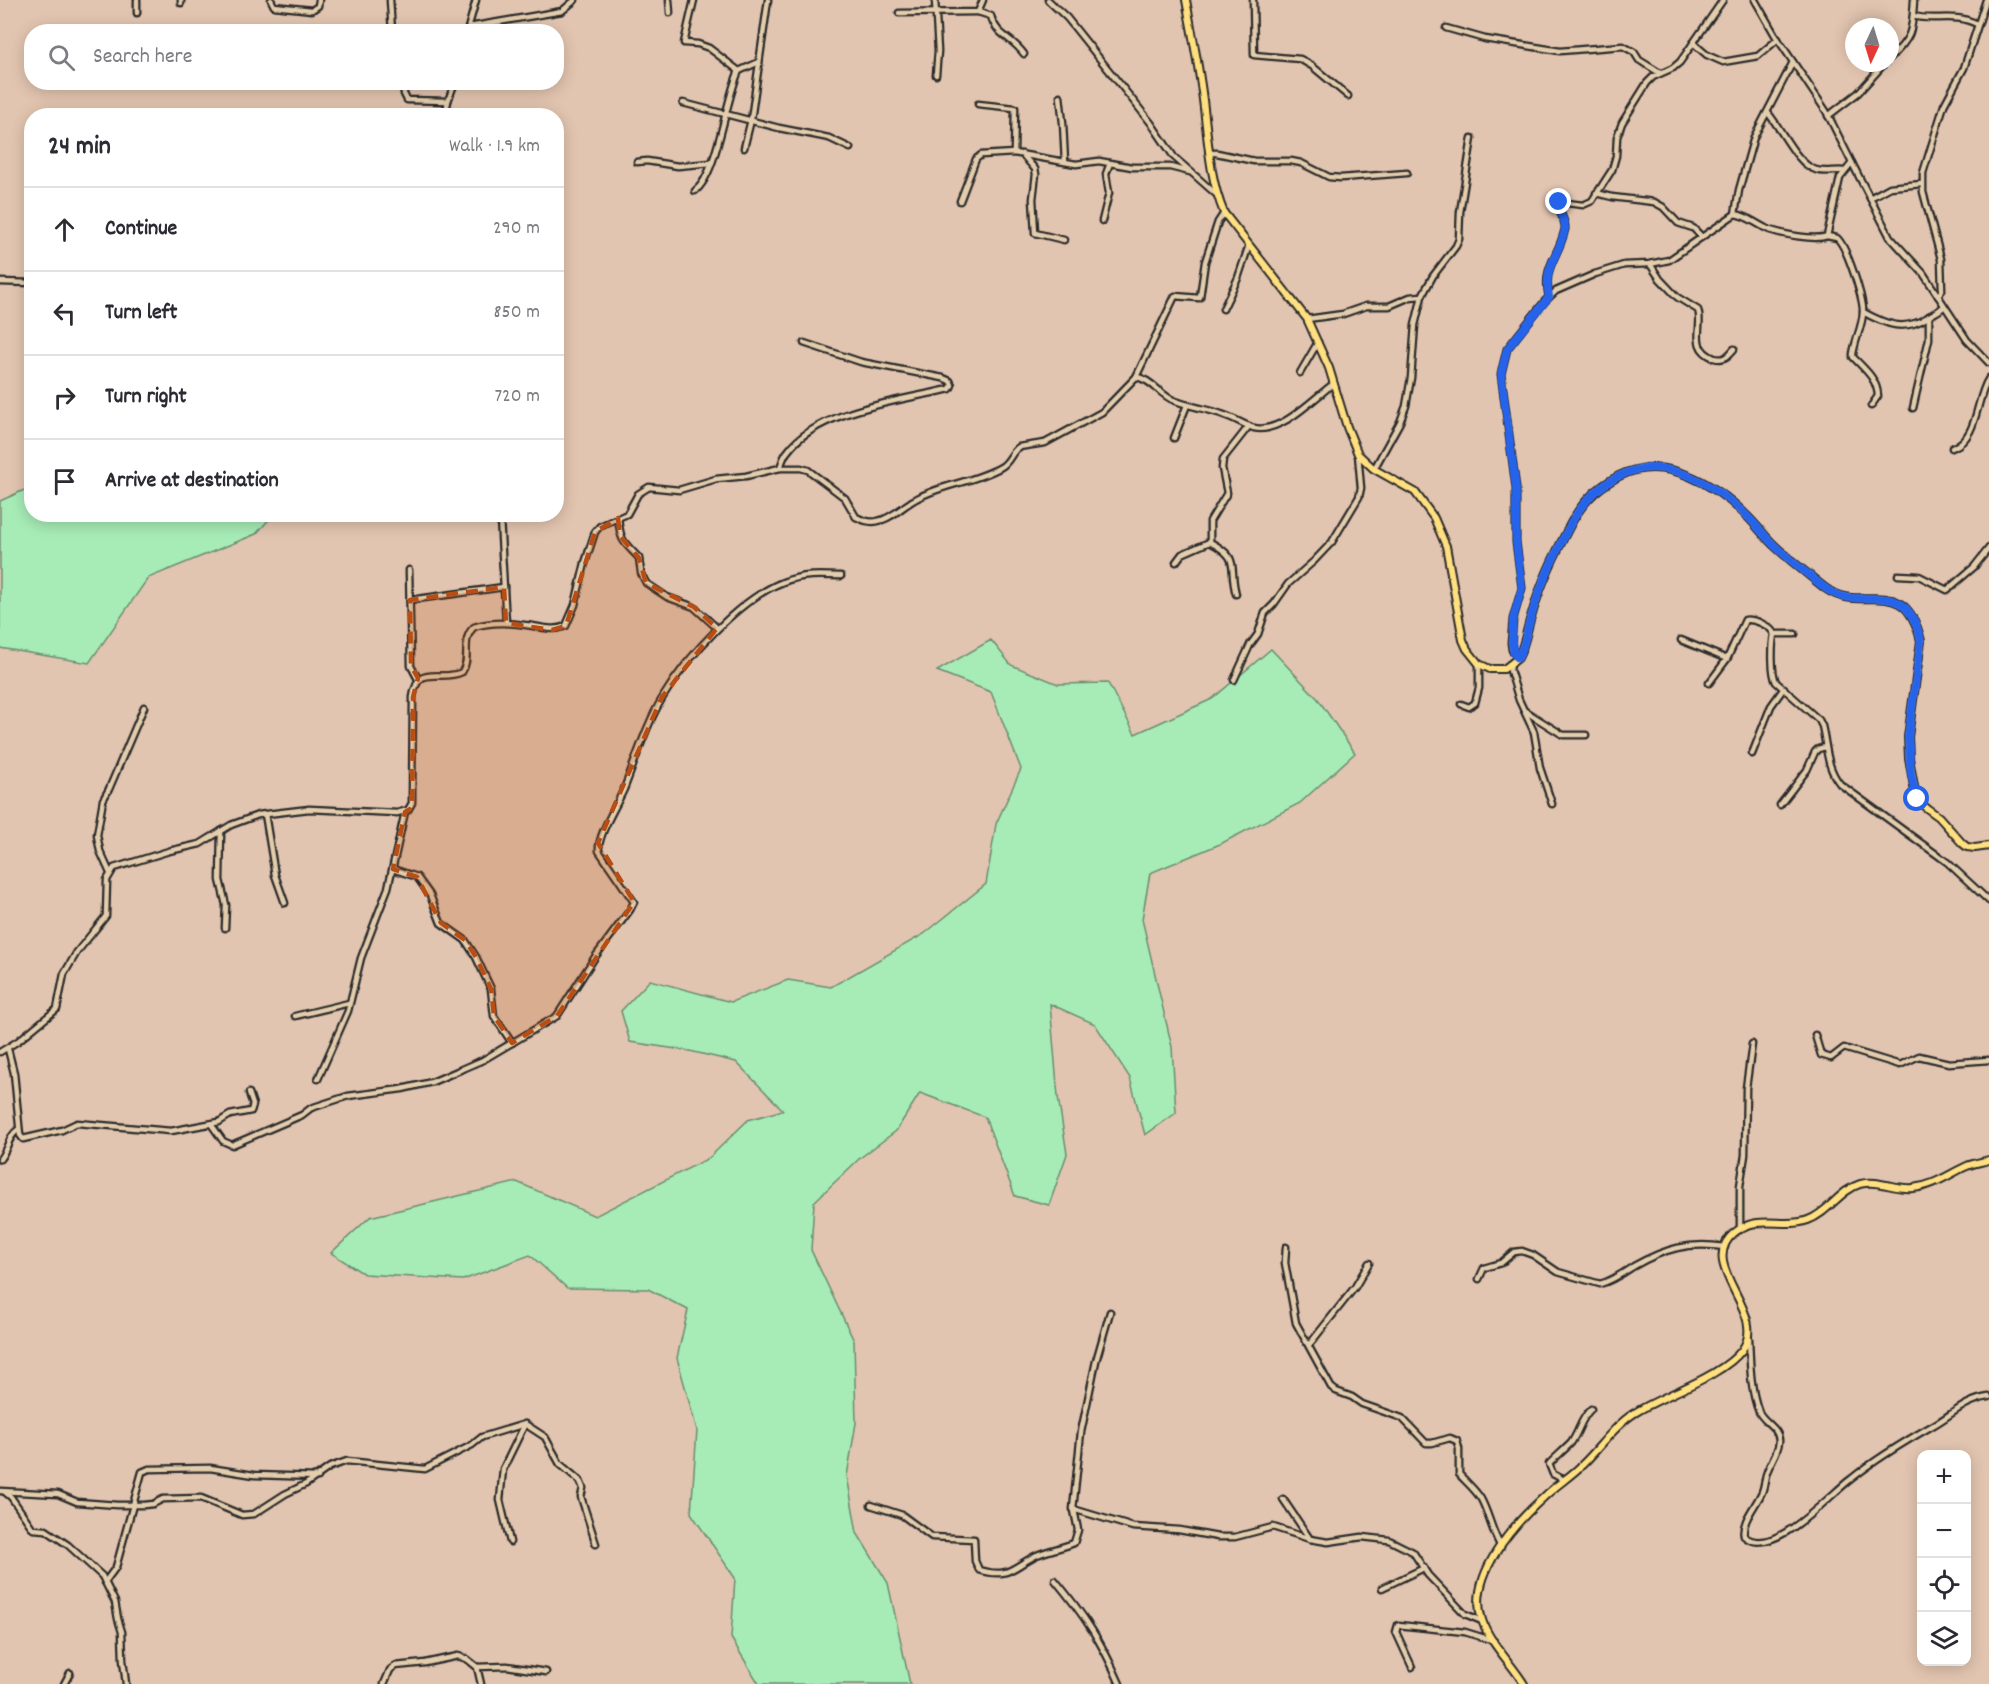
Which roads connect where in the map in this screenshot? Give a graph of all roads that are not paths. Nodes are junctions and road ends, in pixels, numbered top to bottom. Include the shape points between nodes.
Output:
1 (137, 0) edge
2 (271, 0) edge
3 (319, 0) edge
4 (390, 0) edge
5 (476, 0) edge
6 (575, 0) edge
7 (669, 0) edge
8 (694, 0) edge
9 (768, 0) edge
10 (935, 0) edge
11 (983, 0) edge
12 (1048, 0) edge
13 (1186, 0) edge
14 (1253, 0) edge
15 (1723, 0) edge
16 (1755, 0) edge
17 (1914, 0) edge
18 (1986, 0) edge
19 (936, 11) junction
20 (978, 12) junction
21 (137, 13) dead end
22 (670, 13) dead end
23 (899, 13) dead end
24 (1912, 16) junction
25 (392, 24) edge
26 (469, 24) edge
27 (494, 24) edge
28 (1977, 24) junction
29 (1446, 28) dead end
30 (1778, 39) junction
31 (1693, 43) junction
32 (1899, 49) edge
33 (1024, 54) dead end
34 (759, 62) junction
35 (1793, 62) junction
36 (739, 71) junction
37 (1877, 72) edge
38 (1660, 73) junction
39 (936, 75) dead end
40 (404, 90) edge
41 (452, 90) edge
42 (1060, 96) dead end
43 (1348, 96) dead end
44 (448, 101) junction
45 (682, 103) dead end
46 (978, 104) dead end
47 (447, 108) edge
48 (1768, 113) junction
49 (724, 114) junction
50 (1828, 116) junction
51 (751, 120) junction
52 (1472, 138) dead end
53 (744, 148) dead end
54 (849, 148) dead end
55 (1014, 153) junction
56 (1209, 153) junction
57 (1022, 154) junction
58 (637, 162) dead end
59 (711, 162) junction
60 (1065, 162) junction
61 (1110, 163) junction
62 (1852, 163) junction
63 (1190, 171) junction
64 (1844, 171) junction
65 (1407, 173) dead end
66 (1922, 184) junction
67 (695, 191) dead end
68 (1596, 193) junction
69 (1217, 195) junction
70 (1870, 198) junction
71 (960, 201) dead end
72 (1224, 213) junction
73 (1735, 214) junction
74 (1102, 221) dead end
75 (1827, 236) junction
76 (1702, 237) junction
77 (1064, 240) dead end
78 (1249, 246) junction
79 (1650, 264) junction
80 (0, 282) edge
81 (24, 283) edge
82 (1422, 296) junction
83 (1938, 296) junction
84 (1549, 297) junction
85 (1944, 306) junction
86 (1223, 309) dead end
87 (1863, 312) junction
88 (1929, 316) junction
89 (1307, 319) junction
90 (1318, 342) junction
91 (804, 344) dead end
92 (1734, 349) dead end
93 (1989, 363) edge
94 (1300, 373) dead end
95 (1136, 377) junction
96 (1989, 378) edge
97 (1333, 384) junction
98 (1187, 405) junction
99 (1870, 406) dead end
100 (1913, 408) dead end
101 (1249, 426) junction
102 (1173, 438) dead end
103 (1952, 448) dead end
104 (1358, 454) junction
105 (780, 468) junction
106 (1374, 469) junction
107 (618, 518) junction
108 (500, 522) edge
109 (1210, 542) junction
110 (1989, 548) edge
111 (1176, 562) dead end
112 (409, 570) dead end
113 (1898, 575) dead end
114 (841, 576) dead end
115 (504, 587) junction
116 (1236, 594) dead end
117 (410, 600) junction
118 (506, 623) junction
119 (717, 628) junction
120 (1774, 634) junction
121 (1795, 634) dead end
122 (1681, 640) dead end
123 (1518, 658) junction
124 (1727, 659) junction
125 (1479, 664) junction
126 (1511, 665) junction
127 (418, 679) junction
128 (1234, 680) dead end
129 (1709, 683) dead end
130 (1784, 688) junction
131 (1461, 704) dead end
132 (144, 707) dead end
133 (1524, 711) junction
134 (1586, 735) dead end
135 (1825, 747) junction
136 (1752, 754) dead end
137 (1552, 804) dead end
138 (1780, 805) dead end
139 (405, 812) junction
140 (265, 814) junction
141 (221, 831) junction
142 (1989, 846) edge
143 (393, 868) junction
144 (110, 873) junction
145 (1989, 901) edge
146 (285, 903) dead end
147 (225, 928) dead end
148 (349, 1003) junction
149 (295, 1016) dead end
150 (1815, 1035) dead end
151 (512, 1043) junction
152 (1752, 1044) dead end
153 (8, 1049) junction
154 (0, 1052) edge
155 (1989, 1060) edge
156 (318, 1078) dead end
157 (249, 1093) dead end
158 (211, 1124) junction
159 (19, 1129) junction
160 (0, 1159) edge
161 (1989, 1160) edge
162 (1740, 1230) junction
163 (1286, 1247) dead end
164 (1725, 1247) junction
165 (1370, 1263) dead end
166 (1479, 1279) dead end
167 (1110, 1312) dead end
168 (1748, 1335) junction
169 (1310, 1345) junction
170 (1989, 1397) edge
171 (1591, 1409) dead end
172 (525, 1424) junction
173 (318, 1477) junction
174 (1564, 1480) junction
175 (2, 1492) edge
176 (1283, 1499) dead end
177 (134, 1505) junction
178 (870, 1505) dead end
179 (1074, 1510) junction
180 (1310, 1539) junction
181 (510, 1542) dead end
182 (596, 1544) dead end
183 (1501, 1547) junction
184 (1424, 1568) junction
185 (1056, 1580) dead end
186 (105, 1582) junction
187 (1382, 1588) dead end
188 (1482, 1622) junction
189 (1494, 1641) junction
190 (477, 1667) junction
191 (1412, 1667) dead end
192 (70, 1672) dead end
193 (546, 1672) dead end
194 (64, 1684) edge
195 (126, 1684) edge
196 (384, 1684) edge
197 (481, 1684) edge
198 (1120, 1684) edge
199 (1524, 1684) edge

1 - 21 street
2 - 3 street via 274,6 312,9
4 - 25 street
5 - 26 street
6 - 27 street via 562,11
7 - 22 street
8 - 36 street via 684,43 704,45
9 - 34 street
10 - 19 street
11 - 20 street
12 - 63 street via 1067,18 1174,157
13 - 56 main road
14 - 43 street via 1254,55 1300,59
15 - 31 street
16 - 30 street
17 - 24 street
18 - 28 street
19 - 20 street
19 - 23 street
19 - 39 street
20 - 33 street via 991,16 994,27
24 - 28 street via 1957,17
24 - 32 street via 1909,39
28 - 66 street via 1964,68 1944,105
29 - 38 street via 1485,39 1560,51 1623,46
30 - 31 street via 1758,56 1723,62 1707,56
30 - 35 street
31 - 38 street via 1680,62
34 - 36 street
34 - 51 street
35 - 48 street
35 - 50 street
36 - 49 street
37 - 50 street
38 - 68 street via 1647,83 1622,123 1612,170
40 - 44 street via 407,99
41 - 44 street
42 - 60 street
44 - 47 street
45 - 49 street
46 - 55 street via 1016,108
48 - 64 street via 1807,166 1824,172
48 - 73 street via 1754,137
49 - 51 street
49 - 59 street
50 - 62 street
51 - 53 street
51 - 54 street via 829,138
52 - 82 street via 1459,239
55 - 57 street
55 - 71 street via 978,156
56 - 65 street via 1254,161 1291,161 1329,177
56 - 69 main road
57 - 60 street
57 - 77 street via 1036,174 1035,233
58 - 59 street via 678,166
59 - 67 street via 702,185
60 - 61 street
61 - 63 street
61 - 74 street via 1106,174 1109,193
62 - 64 street
62 - 70 street
63 - 69 street
64 - 75 street
66 - 70 street via 1890,187
66 - 83 street via 1941,259 1942,290
68 - 76 street via 1653,202
68 - 84 street via 1589,203 1558,205 1565,227 1547,278
69 - 72 main road
70 - 83 street via 1890,237
72 - 78 main road
72 - 95 street via 1204,262 1200,297 1175,296
73 - 75 street via 1776,231 1819,239
73 - 76 street
75 - 87 street via 1837,238 1847,251
76 - 79 street via 1669,260
78 - 86 street
78 - 89 main road
79 - 84 street via 1630,263 1595,274
79 - 92 street via 1677,297 1698,310 1698,338 1710,356 1724,359
80 - 81 street
82 - 89 street via 1389,306 1366,306
82 - 106 street via 1406,406
83 - 85 street
84 - 123 street via 1507,349 1501,374 1516,488 1516,542 1522,588 1513,619 1512,643
85 - 88 street
85 - 93 street via 1967,340
87 - 88 street via 1903,326 1913,326
87 - 99 street via 1853,357 1875,382 1878,396
88 - 100 street via 1929,339
89 - 90 main road
90 - 94 street
90 - 97 main road
91 - 105 street via 848,359 944,378 952,385 830,419 787,452
95 - 98 street
95 - 105 street via 1109,407 1092,418 1046,443 1019,447 1007,463 988,475 936,489 880,521 856,517 845,498 808,470
96 - 103 street via 1970,433
97 - 101 street via 1279,424 1262,429
97 - 104 main road
98 - 101 street
98 - 102 street
101 - 109 street via 1223,459 1227,493 1210,521
104 - 106 main road
104 - 128 street via 1359,497 1332,542 1264,613 1258,634
105 - 107 street via 679,490 649,487 638,494 627,514
106 - 125 main road via 1415,492 1437,524 1446,546 1463,640
107 - 118 street via 595,532 566,626 552,630
107 - 119 street via 620,536 639,558 646,583 667,597 694,607
108 - 115 street
109 - 111 street via 1191,549
109 - 116 street via 1222,548 1231,560
110 - 113 street via 1947,590 1919,576
112 - 117 street
114 - 119 street via 812,574 784,581 763,592
115 - 117 street
115 - 118 street
117 - 127 street via 411,666
118 - 127 street via 483,624 469,632 467,661 462,672
119 - 151 street via 662,697 598,843 603,858 634,902 557,1016
120 - 121 street
120 - 124 street via 1769,627 1745,620
120 - 130 street via 1773,676
122 - 124 street
123 - 126 main road
123 - 142 main road via 1541,589 1567,531 1587,499 1611,480 1633,470 1656,466 1677,471 1729,501 1776,547 1836,595 1850,599 1885,597 1909,612 1921,641 1908,737 1915,792 1922,804 1967,847
124 - 129 street
125 - 126 main road via 1499,670
125 - 131 street via 1476,703 1469,707
126 - 133 street
127 - 139 street via 413,697 412,803
130 - 135 street via 1819,720
130 - 136 street via 1771,706
132 - 144 street via 103,800 97,827 100,851
133 - 134 street via 1563,735
133 - 137 street via 1534,732
135 - 138 street via 1815,752 1807,770
135 - 145 street via 1832,772 1845,790 1947,862
139 - 140 street via 309,809
139 - 143 street
140 - 141 street
140 - 146 street via 275,874
141 - 144 street via 200,844 114,868
141 - 147 street via 220,880 226,905
143 - 148 street
143 - 151 street via 417,877 430,895 441,923 465,940 491,989 494,1016
144 - 153 street via 106,916 64,974 57,1009
148 - 149 street
148 - 156 street
150 - 155 street via 1821,1054 1831,1058 1844,1048 1900,1065 1919,1056 1948,1063
151 - 158 street via 432,1082 348,1096 311,1108 231,1145 223,1141
152 - 162 street via 1746,1088
153 - 154 street
153 - 159 street
157 - 158 street via 253,1105 250,1111
158 - 159 street via 167,1131 77,1123 23,1139
159 - 160 street
161 - 162 main road via 1969,1165 1927,1186 1904,1189 1869,1182 1857,1185 1809,1220 1761,1222
162 - 164 main road
163 - 169 street via 1285,1263 1296,1323
164 - 166 street via 1677,1246 1600,1284 1558,1272 1533,1255 1514,1252 1501,1263 1484,1268
164 - 168 main road via 1725,1271 1746,1315
165 - 169 street
167 - 179 street via 1081,1432 1071,1505
168 - 170 street via 1758,1406 1779,1435 1762,1493 1744,1526 1744,1536 1754,1542 1768,1541 1798,1524 1848,1481 1907,1440 1965,1404
168 - 174 main road via 1742,1350 1727,1364 1633,1414
169 - 183 street via 1336,1391 1397,1415 1425,1443 1450,1438 1457,1441 1459,1474 1482,1500
171 - 174 street via 1570,1443 1549,1464 1553,1474
172 - 173 street via 482,1437 424,1469 347,1461
172 - 181 street via 503,1469 500,1500
172 - 182 street via 545,1437 560,1464 580,1481
173 - 177 street via 254,1514 242,1515 201,1498
173 - 177 street via 254,1475 210,1468 149,1469 142,1472
174 - 183 main road via 1522,1519
175 - 177 street via 49,1492 77,1502
175 - 186 street via 11,1497 33,1529 46,1530 68,1545
176 - 180 street
177 - 186 street via 116,1567
178 - 179 street via 902,1515 932,1537 974,1539 979,1570 996,1575 1074,1543 1078,1530
179 - 180 street via 1133,1527 1227,1538 1273,1527
180 - 184 street via 1389,1540 1413,1552
183 - 188 main road via 1482,1584
184 - 187 street
184 - 188 street via 1465,1614
185 - 198 street via 1093,1629
186 - 195 street via 123,1632
188 - 189 main road
189 - 191 street via 1465,1632 1398,1626 1396,1632
189 - 199 main road
190 - 193 street via 507,1666
190 - 196 street via 458,1656 395,1666
190 - 197 street
192 - 194 street

